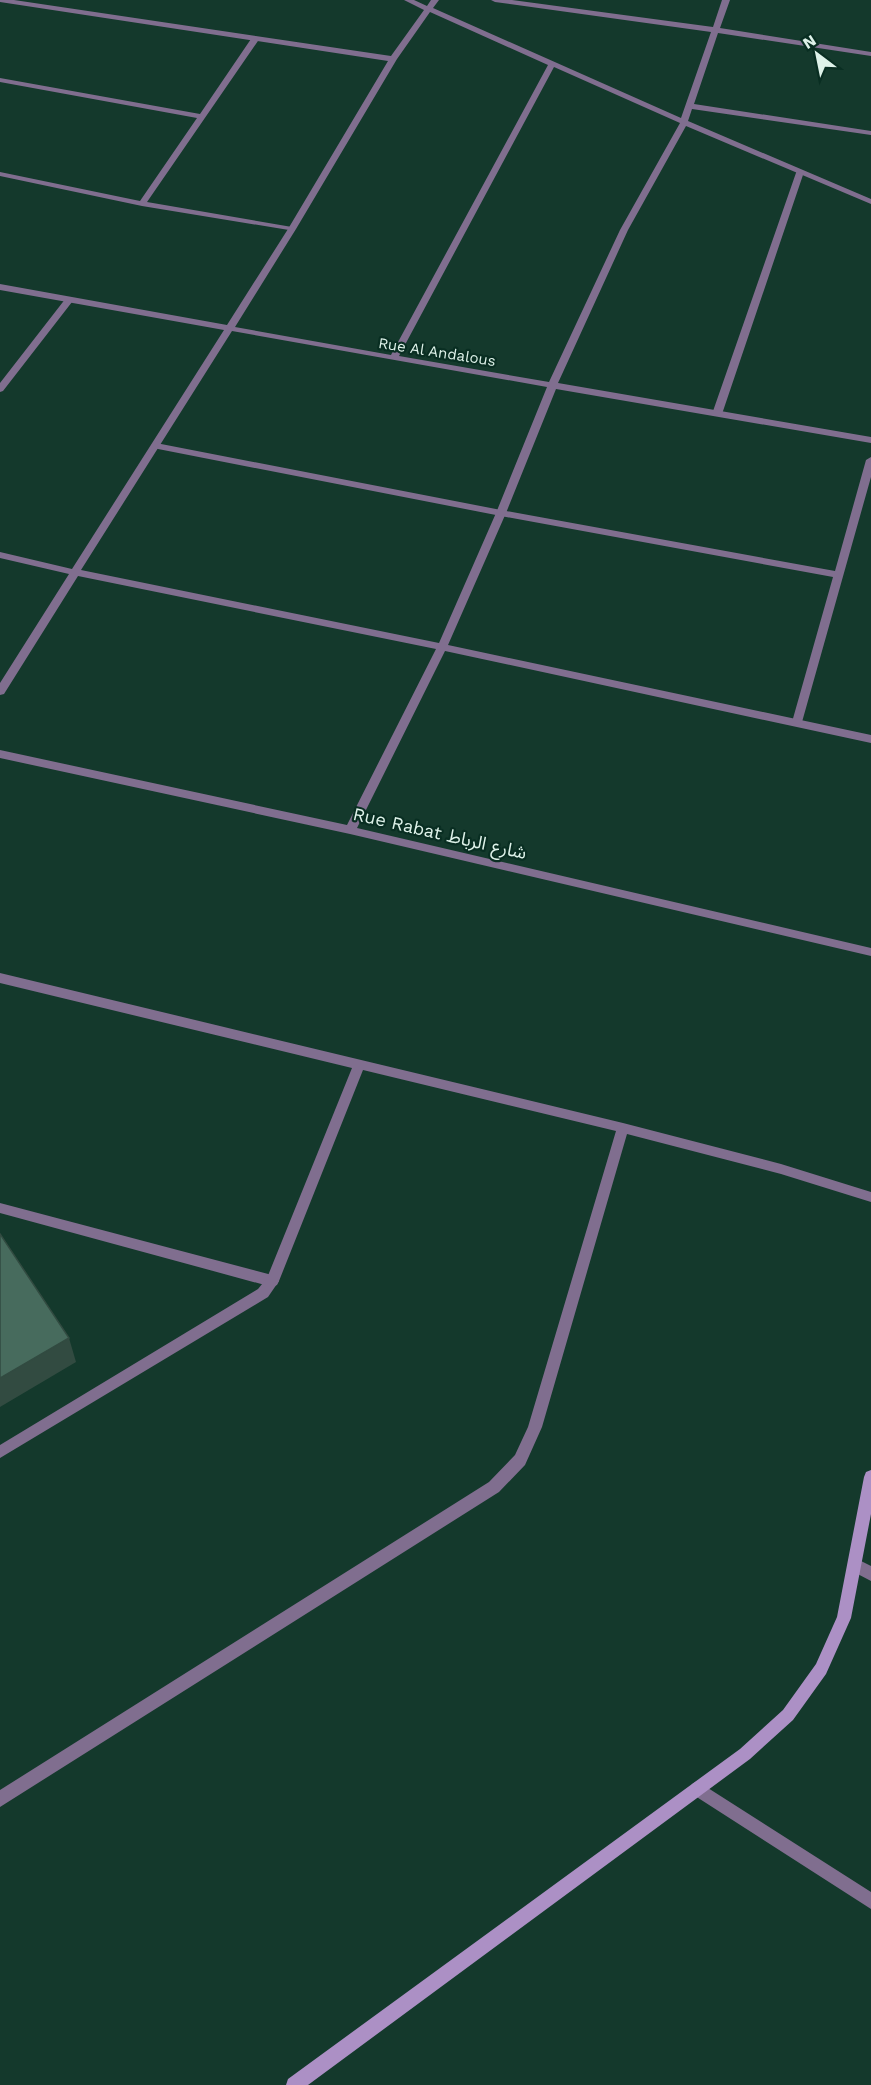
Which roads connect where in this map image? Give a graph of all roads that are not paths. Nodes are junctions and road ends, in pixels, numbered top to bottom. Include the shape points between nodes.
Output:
1 (0, 0) edge
2 (408, 0) edge
3 (435, 0) edge
4 (495, 0) edge
5 (581, 0) edge
6 (726, 0) edge
7 (429, 9) junction
8 (575, 11) junction
9 (714, 30) junction
10 (256, 38) junction
11 (871, 54) edge
12 (393, 59) junction
13 (552, 64) junction
14 (0, 80) edge
15 (690, 106) junction
16 (202, 117) junction
17 (684, 123) junction
18 (871, 133) edge
19 (800, 172) junction
20 (0, 174) edge
21 (871, 202) edge
22 (142, 204) junction
23 (292, 229) junction
24 (0, 287) edge
25 (69, 300) junction
26 (227, 329) junction
27 (394, 358) junction
28 (553, 384) junction
29 (0, 389) edge
30 (717, 414) junction
31 (871, 440) edge
32 (156, 446) junction
33 (871, 460) edge
34 (501, 513) junction
35 (0, 555) edge
36 (74, 573) junction
37 (839, 575) junction
38 (442, 647) junction
39 (0, 691) edge
40 (797, 722) junction
41 (871, 739) edge
42 (0, 754) edge
43 (350, 830) junction
44 (871, 952) edge
45 (0, 978) edge
46 (360, 1064) junction
47 (623, 1128) junction
48 (871, 1197) edge
49 (0, 1208) edge
50 (272, 1281) junction
51 (0, 1452) edge
52 (871, 1477) edge
53 (855, 1565) junction
54 (871, 1574) edge
55 (697, 1790) junction
56 (0, 1799) edge
57 (871, 1901) edge
58 (294, 2085) edge

1 - 10 street
2 - 7 street
3 - 7 street
4 - 8 street
5 - 8 street
6 - 9 street
7 - 12 street
7 - 13 street
8 - 9 street
9 - 11 street
9 - 15 street
10 - 12 street
10 - 16 street
12 - 23 street
13 - 17 street
13 - 27 street
14 - 16 street
15 - 17 street
15 - 18 street
16 - 22 street
17 - 19 street
17 - 28 street via 624,230
19 - 21 street
19 - 30 street
20 - 22 street
22 - 23 street
23 - 26 street
24 - 25 street, Rue Al Andalous
25 - 26 street, Rue Al Andalous
25 - 29 street
26 - 27 street, Rue Al Andalous
26 - 32 street
27 - 28 street, Rue Al Andalous
28 - 30 street, Rue Al Andalous
28 - 34 street
30 - 31 street, Rue Al Andalous
32 - 34 street
32 - 36 street
33 - 37 street
34 - 37 street
34 - 38 street
35 - 36 street
36 - 38 street
36 - 39 street
37 - 40 street
38 - 40 street
38 - 43 street
40 - 41 street
42 - 43 street, Rue Rabat شارع الرباط
43 - 44 street, Rue Rabat شارع الرباط
45 - 46 street
46 - 47 street
46 - 50 street
47 - 48 street
47 - 56 street via 535,1427 520,1460 494,1487
49 - 50 street
50 - 51 street via 263,1293
52 - 53 street
53 - 54 street
53 - 55 street via 844,1618 814,1678 788,1715
55 - 57 street
55 - 58 street

